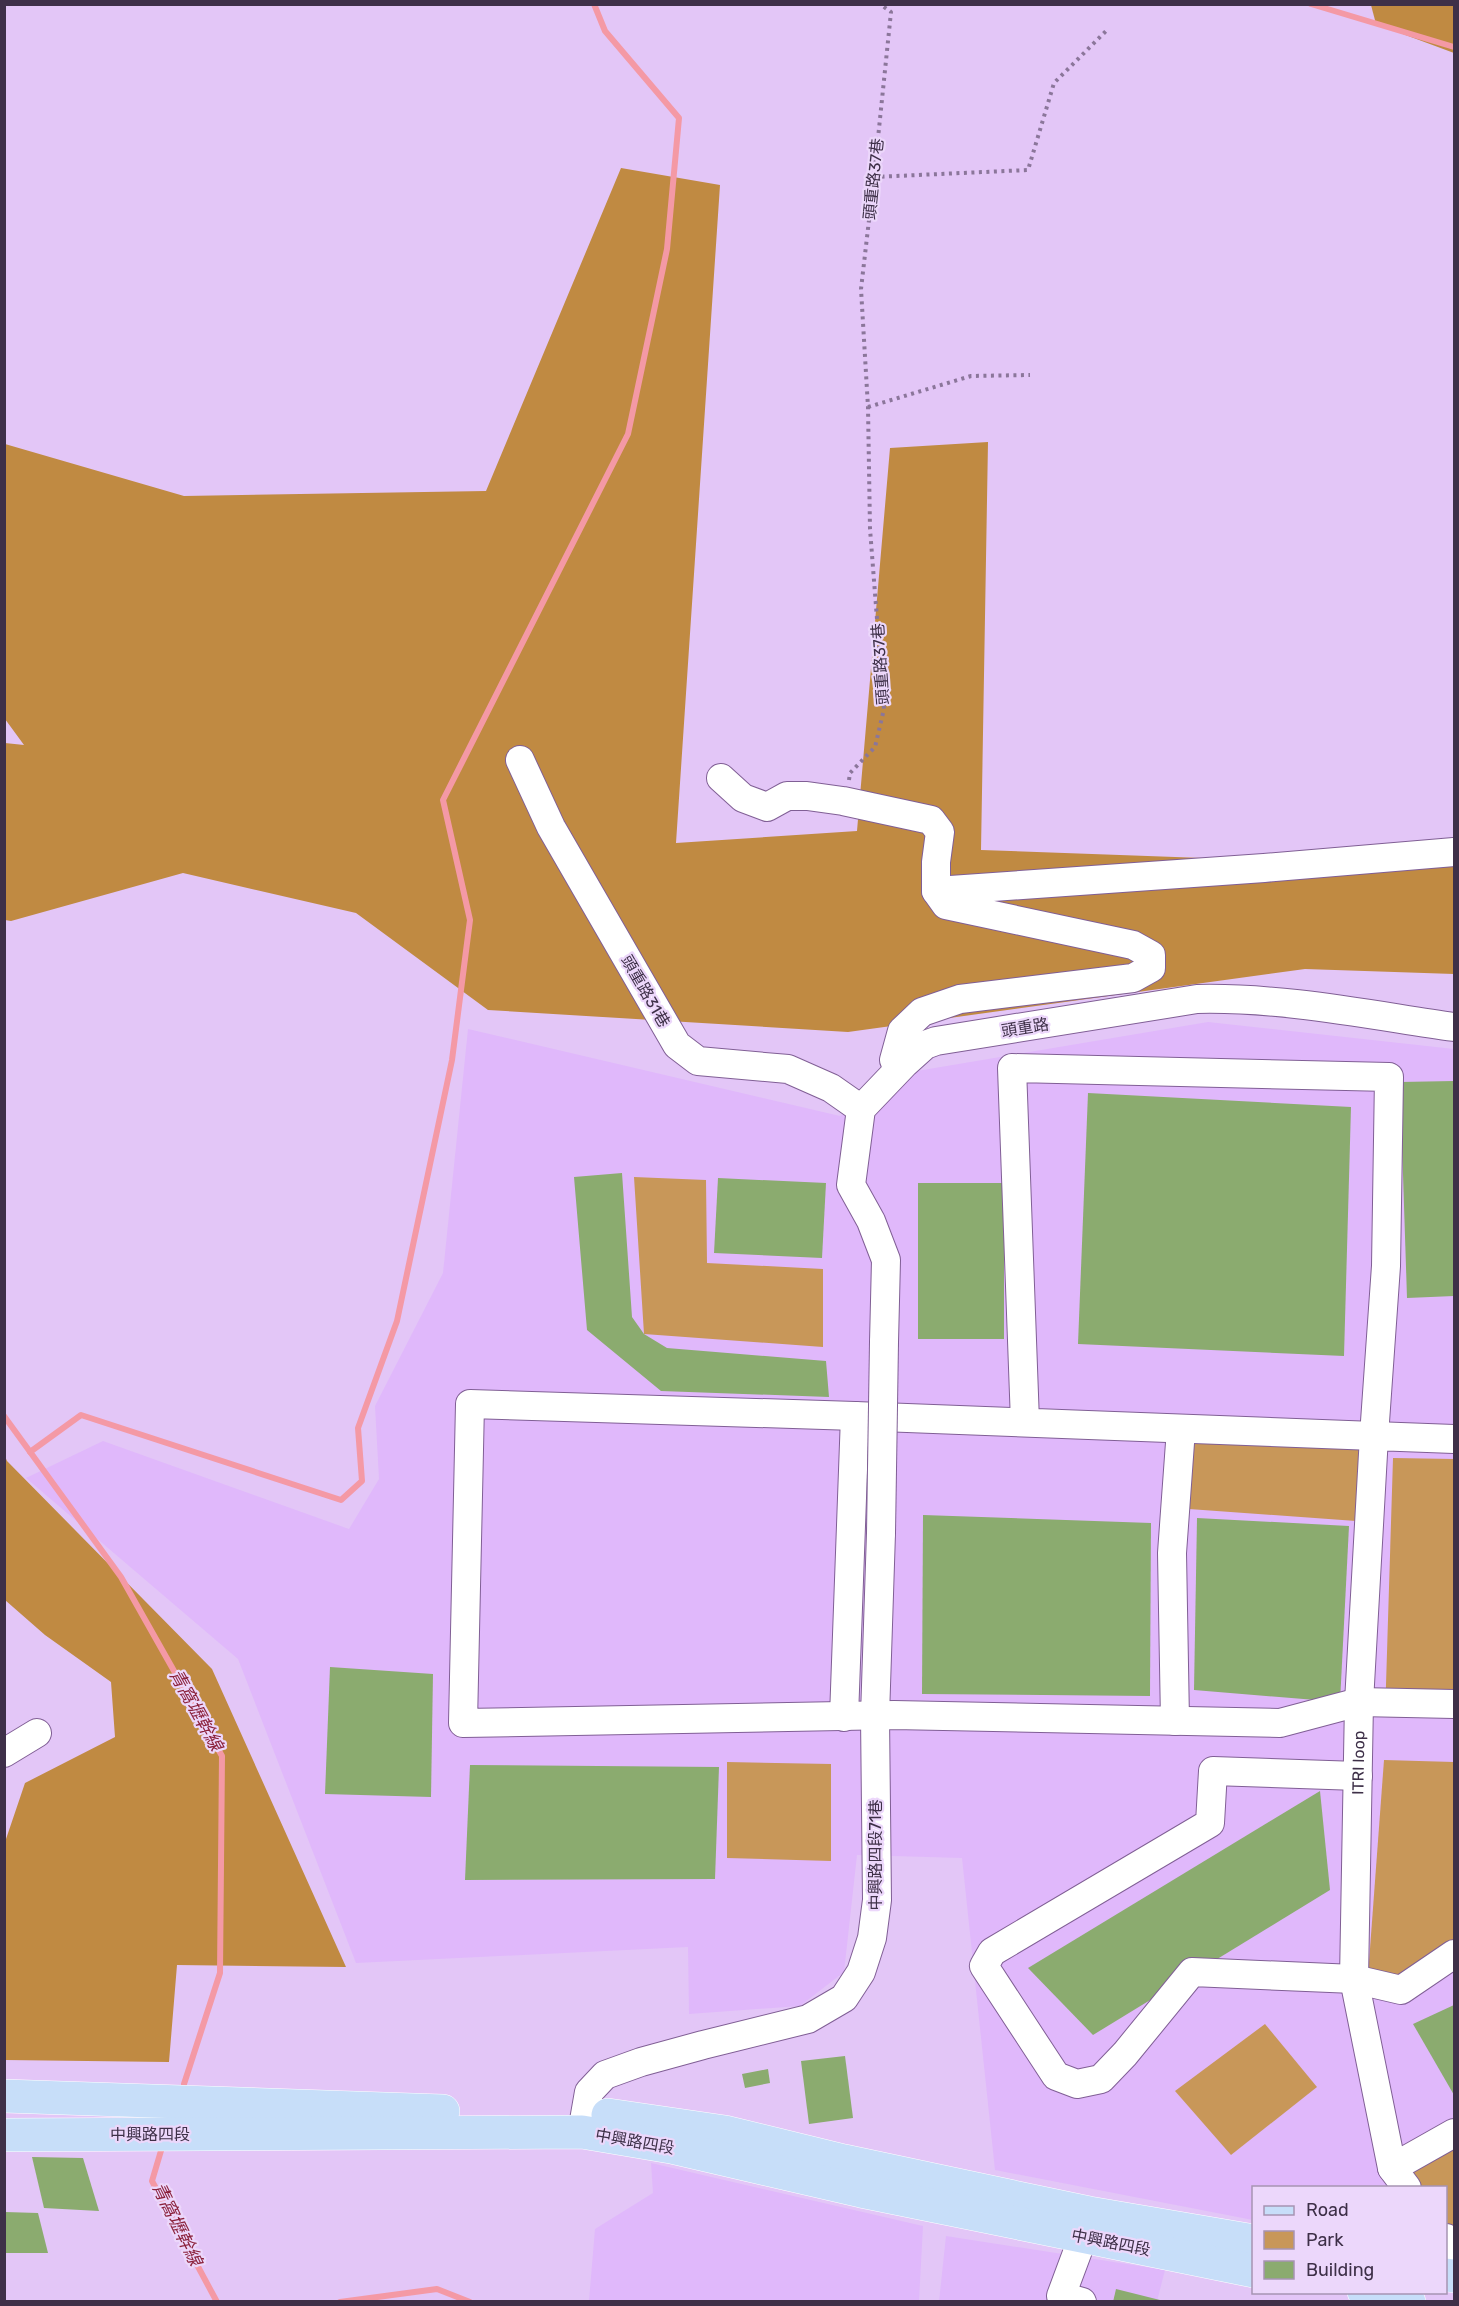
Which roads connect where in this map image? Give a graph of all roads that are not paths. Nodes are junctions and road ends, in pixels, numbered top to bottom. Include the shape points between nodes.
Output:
1 (520, 760) dead end
2 (721, 778) dead end
3 (1455, 852) edge
4 (936, 891) junction
5 (1455, 1027) edge
6 (894, 1060) dead end
7 (861, 1109) junction
8 (855, 1416) junction
9 (1025, 1422) junction
10 (1181, 1429) junction
11 (1374, 1436) junction
12 (1455, 1439) edge
13 (1359, 1702) junction
14 (1455, 1704) edge
15 (875, 1716) junction
16 (844, 1717) junction
17 (1175, 1721) junction
18 (37, 1732) dead end
19 (4, 1753) edge
20 (1358, 1776) junction
21 (1455, 1954) edge
22 (1354, 1979) junction
23 (4, 2096) edge
24 (583, 2121) junction
25 (1455, 2133) edge
26 (4, 2135) edge
27 (1400, 2178) edge
28 (1086, 2225) junction
29 (1252, 2241) edge
30 (1252, 2270) edge
31 (1374, 2294) edge
32 (1082, 2301) edge
33 (1409, 2301) edge

1 - 7 street, 頭重路31巷 via 551,827 677,1045 698,1061 788,1069 831,1088
2 - 4 street via 743,798 767,807 787,796 807,796 931,820 940,832
3 - 4 street
4 - 6 street via 946,905 1133,945 1151,955 1151,968 1133,978 960,999 922,1012 902,1031
5 - 7 street, 頭重路 via 1337,1010 1197,999 936,1041 925,1045 905,1063
7 - 15 street, 中興路四段71巷, bridge via 851,1185 886,1260
8 - 9 street
8 - 16 street
8 - 16 street via 470,1404 463,1723
9 - 10 street
9 - 11 street, ITRI loop via 1012,1068 1389,1077 1386,1266
10 - 11 street
10 - 17 street via 1172,1553
11 - 12 street
11 - 13 street, ITRI loop
13 - 14 street
13 - 17 street via 1280,1723
13 - 20 street, ITRI loop
15 - 16 street
15 - 17 street
15 - 24 street, 中興路四段71巷 via 877,1900 872,1938 861,1972 844,1998 808,2019 606,2075 589,2092
18 - 19 street
20 - 22 street, ITRI loop
20 - 22 street via 1213,1771 1210,1823 992,1952 984,1966 1056,2076 1077,2084 1101,2079 1192,1972
21 - 22 street via 1401,1990
22 - 27 street, ITRI loop
23 - 24 main road, 中興路四段 via 457,2112
24 - 26 main road, 中興路四段
24 - 28 main road, 中興路四段 via 670,2147 840,2173
25 - 27 street, ITRI loop
28 - 29 main road, 中興路四段
28 - 30 main road, 中興路四段
28 - 32 street via 1061,2296
31 - 33 main road

